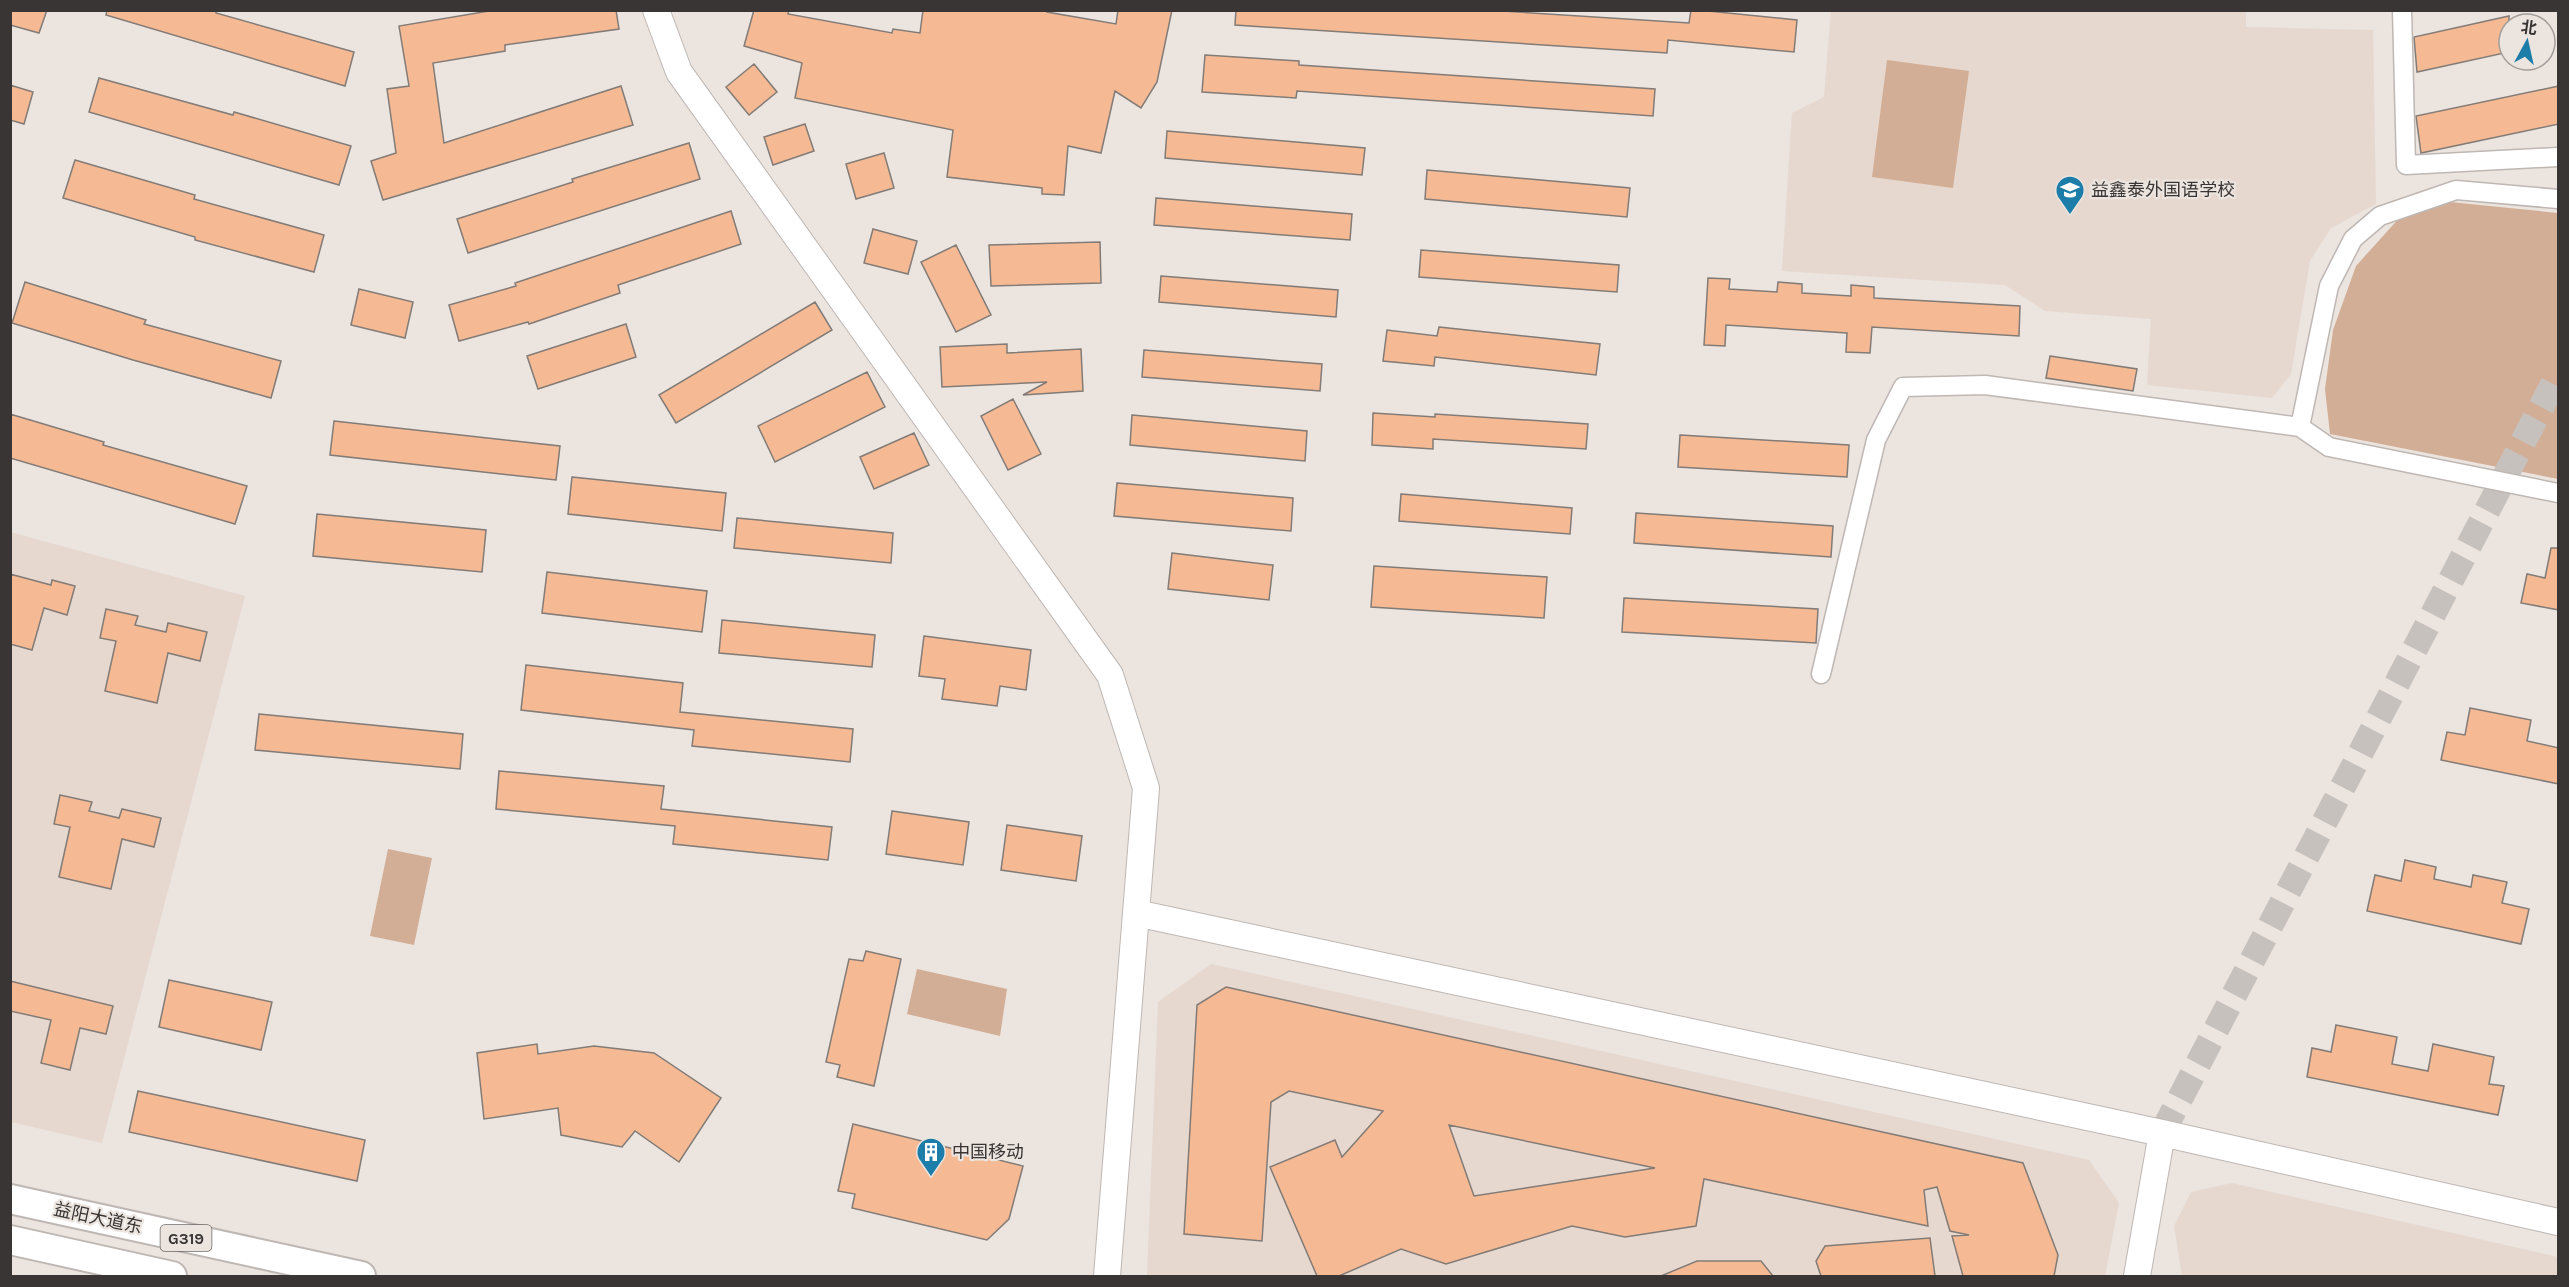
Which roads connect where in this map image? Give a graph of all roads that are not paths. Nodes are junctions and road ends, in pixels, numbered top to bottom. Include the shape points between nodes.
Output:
1 (656, 10) edge
2 (2402, 10) edge
3 (2559, 157) edge
4 (2559, 199) edge
5 (2300, 427) junction
6 (2559, 493) edge
7 (1821, 674) dead end
8 (1136, 913) junction
9 (2162, 1133) junction
10 (10, 1199) edge
11 (2559, 1222) edge
12 (10, 1240) edge
13 (172, 1276) edge
14 (361, 1276) edge
15 (1107, 1276) edge
16 (2137, 1276) edge

1 - 8 street via 679,72 1110,675 1146,788
2 - 3 street via 2406,165
4 - 5 street via 2456,190 2380,216 2362,231 2353,239 2329,286
5 - 6 street via 2329,447
5 - 7 street via 1985,385 1903,387 1876,440
8 - 9 street
8 - 15 street
9 - 11 street
9 - 16 street
10 - 14 main road, 益阳大道东 / G319
12 - 13 main road, G319

